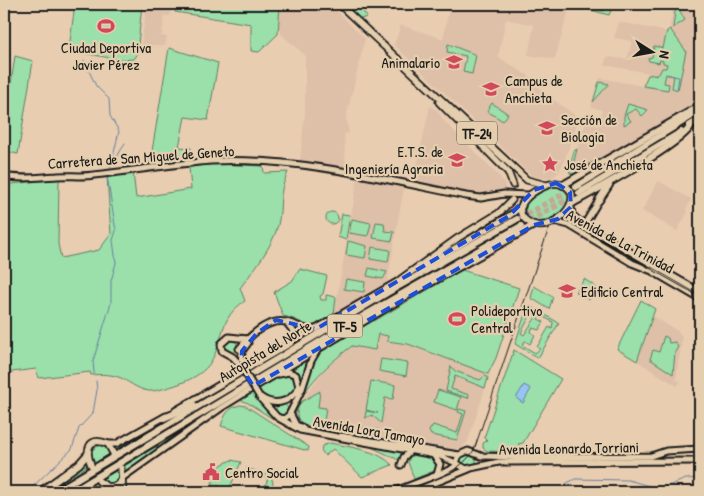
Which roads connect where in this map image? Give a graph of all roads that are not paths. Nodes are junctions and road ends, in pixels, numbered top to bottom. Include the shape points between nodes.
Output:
1 (339, 4) edge
2 (427, 86) junction
3 (700, 106) edge
4 (700, 111) edge
5 (700, 119) edge
6 (691, 125) junction
7 (654, 155) junction
8 (4, 176) edge
9 (527, 180) junction
10 (546, 185) junction
11 (563, 185) junction
12 (513, 186) dead end
13 (529, 194) junction
14 (514, 197) junction
15 (599, 200) joint
16 (522, 204) junction
17 (571, 206) junction
18 (517, 219) tunnel mouth
19 (554, 221) junction
20 (534, 225) junction
21 (584, 225) junction
22 (521, 226) tunnel mouth
23 (401, 279) junction
24 (700, 292) edge
25 (378, 293) junction
26 (387, 293) junction
27 (700, 299) edge
28 (357, 306) junction
29 (350, 315) junction
30 (283, 320) junction
31 (257, 333) junction
32 (236, 339) junction
33 (248, 339) junction
34 (320, 347) junction
35 (238, 350) junction
36 (230, 356) junction
37 (241, 366) junction
38 (278, 371) junction
39 (264, 381) junction
40 (259, 396) junction
41 (207, 401) junction
42 (280, 402) junction
43 (290, 412) junction
44 (277, 417) junction
45 (164, 418) junction
46 (172, 431) junction
47 (108, 444) junction
48 (700, 449) edge
49 (410, 451) junction
50 (662, 452) junction
51 (112, 453) dead end
52 (432, 454) junction
53 (87, 455) junction
54 (459, 455) junction
55 (478, 455) junction
56 (700, 461) edge
57 (663, 462) junction
58 (457, 464) junction
59 (400, 465) dead end
60 (91, 466) dead end
61 (474, 467) junction
62 (120, 468) dead end
63 (437, 475) junction
64 (122, 479) junction
65 (99, 482) dead end
66 (109, 490) edge
67 (40, 492) edge
68 (55, 492) edge
69 (72, 492) edge
70 (92, 492) edge
71 (114, 492) edge
72 (123, 492) edge
73 (393, 492) edge
74 (413, 492) edge

1 - 2 main road, TF-24
2 - 9 main road, TF-24
2 - 12 main road via 454,120 508,172
3 - 11 highway
4 - 6 highway via 578,190
5 - 6 highway
6 - 7 highway via 689,130
7 - 15 highway via 605,188
7 - 17 highway
8 - 14 main road, Carretera de San Miguel de Geneto via 18,179 92,176 162,166 227,162 288,164 348,172 466,196 481,198 504,194
9 - 10 main road, TF-24
9 - 13 main road
10 - 11 main road
10 - 13 main road
11 - 17 main road via 570,192
13 - 14 main road, Carretera de San Miguel de Geneto
13 - 16 main road
14 - 16 main road
14 - 23 main road via 499,213
15 - 21 main road
16 - 20 main road via 524,218
16 - 23 main road via 509,216
17 - 19 main road
17 - 21 main road, Avenida de La Trinidad via 572,216
18 - 26 highway, Autopista del Norte / TF-5
19 - 20 main road
19 - 27 main road, Avenida de La Trinidad via 569,225
20 - 34 highway
21 - 24 main road, Avenida de La Trinidad
22 - 46 highway, Autopista del Norte / TF-5 via 374,309
23 - 25 main road
25 - 26 highway
25 - 28 main road
26 - 29 highway, Autopista del Norte / TF-5
28 - 29 highway
28 - 30 main road via 311,330
29 - 41 highway, Autopista del Norte / TF-5
30 - 31 main road via 273,321
30 - 45 main road via 294,332 292,343
31 - 33 main road
31 - 37 main road via 242,351
32 - 33 main road
32 - 35 main road
32 - 36 main road via 226,338 221,344 222,351
33 - 35 main road
34 - 38 highway
34 - 43 main road
35 - 36 main road
35 - 37 main road
36 - 37 main road
37 - 40 main road, bridge
38 - 39 highway
38 - 46 highway via 187,426
39 - 42 main road via 285,372 296,375 299,388 293,396
39 - 64 main road
40 - 42 main road
40 - 44 main road
41 - 45 highway
41 - 68 highway, Autopista del Norte / TF-5
42 - 43 main road via 287,404
42 - 44 main road via 274,408
43 - 44 main road via 284,419
43 - 54 main road, Avenida Lora Tamayo via 296,424 308,430
44 - 49 main road, Avenida Lora Tamayo via 305,432
45 - 47 main road via 116,444
46 - 69 highway, Autopista del Norte / TF-5
47 - 51 main road
47 - 53 main road via 95,442 88,448
48 - 50 main road, Avenida Leonardo Torriani
49 - 52 main road, Avenida Lora Tamayo
49 - 59 main road
50 - 55 main road, Avenida Leonardo Torriani via 651,456
50 - 57 main road via 660,459
52 - 58 main road, Avenida Lora Tamayo
52 - 63 main road via 440,464
53 - 60 main road
53 - 67 highway via 80,464
54 - 55 main road via 472,451
54 - 58 main road
55 - 61 main road
56 - 57 main road, Avenida Leonardo Torriani
57 - 61 main road, Avenida Leonardo Torriani via 506,461
58 - 61 main road via 463,469
58 - 63 main road
61 - 74 main road
62 - 64 main road
63 - 73 main road
64 - 66 main road
64 - 72 main road
65 - 66 main road
66 - 70 main road
66 - 71 main road

